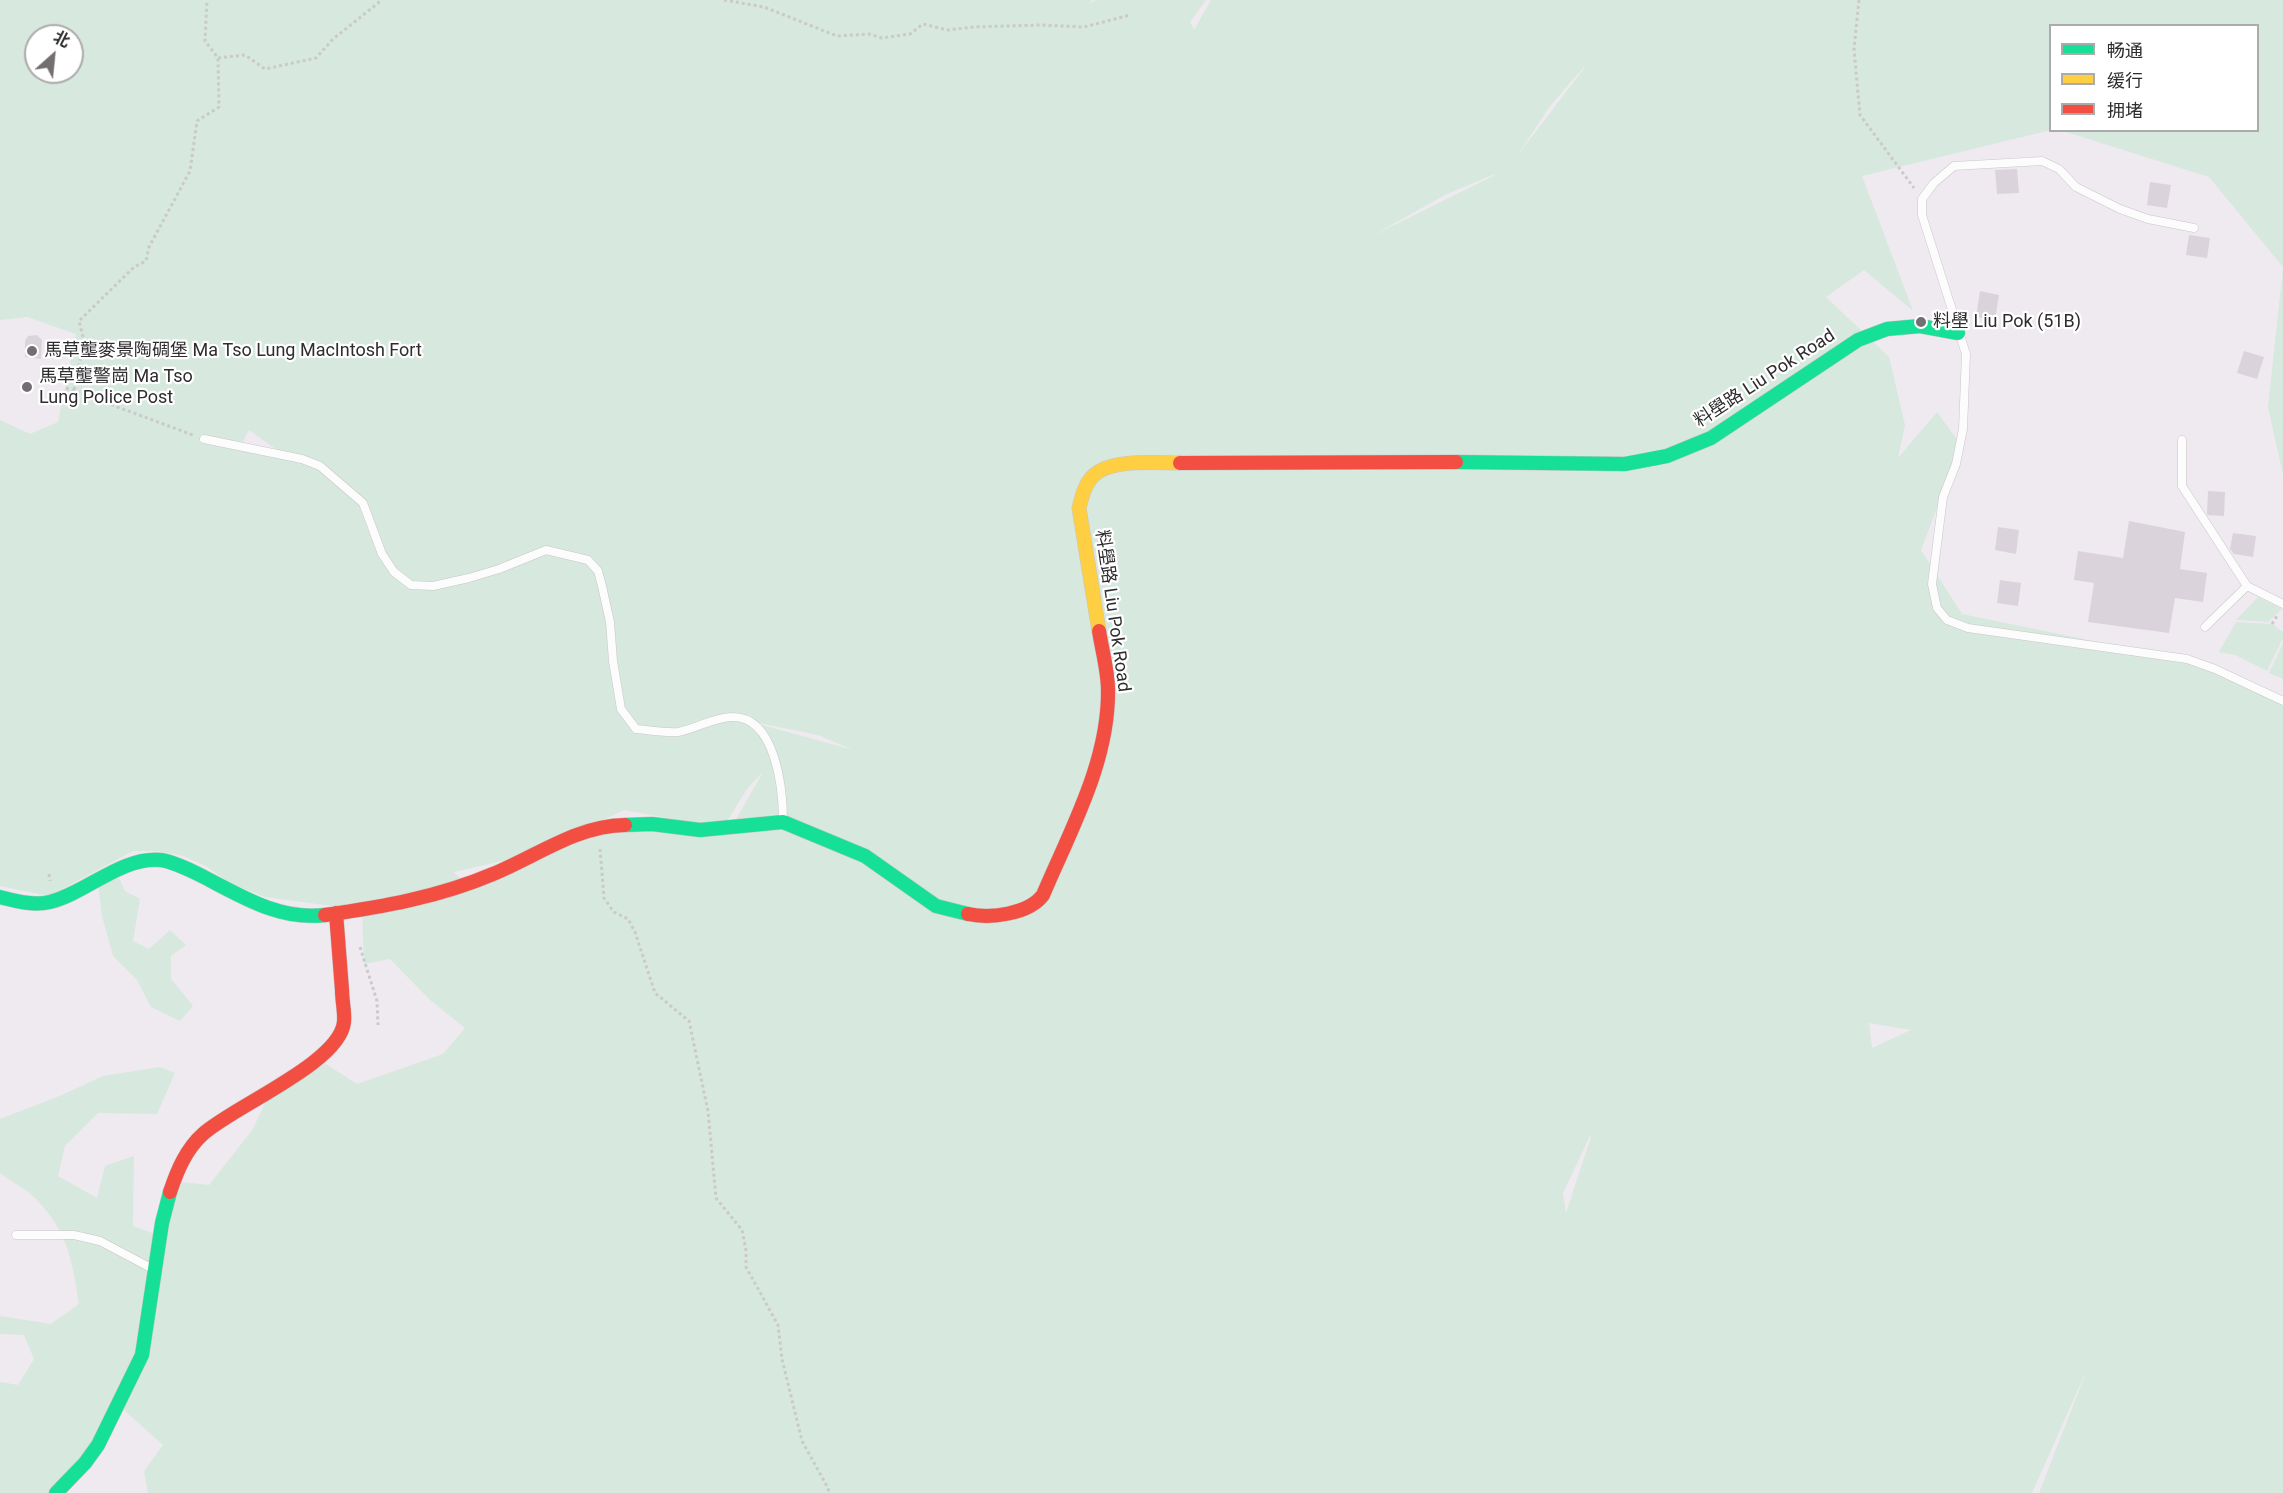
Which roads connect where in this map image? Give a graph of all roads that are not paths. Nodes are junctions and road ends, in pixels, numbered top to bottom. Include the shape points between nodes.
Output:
1 (2193, 228) dead end
2 (1958, 333) junction
3 (204, 439) road end
4 (2182, 441) dead end
5 (2247, 586) junction
6 (2283, 604) edge
7 (2205, 627) dead end
8 (2283, 701) edge
9 (783, 822) junction
10 (0, 897) edge
11 (336, 913) junction
12 (16, 1235) dead end
13 (154, 1270) junction
14 (56, 1493) edge

1 - 2 lane via 2121,209 2076,187 2059,170 2042,161 1954,166 1922,199 1922,215
2 - 8 lane via 1966,354 1964,429 1943,497 1932,584 1936,608 1947,620 1968,628 2187,659
2 - 9 street, 料壆路 Liu Pok Road via 1920,326 1887,329 1858,340 1712,438 1667,456 1625,464 1246,461 1109,466 1088,481 1079,507 1108,689 1106,723 1094,776 1036,904 1015,914 973,915 936,906 865,856
3 - 9 lane via 320,466 363,503 382,554 394,572 411,585 433,586 469,578 546,550 588,560 598,571 610,622 621,709 636,729 676,732 731,717 749,721 769,743 773,754 783,794
4 - 5 lane via 2182,486
5 - 6 lane
5 - 7 lane
9 - 11 street, 料壆路 Liu Pok Road via 700,830 620,825 568,836 494,874 443,893
10 - 11 street, 料壆路 Liu Pok Road via 25,903 49,902 139,862 161,861 183,867 276,911 309,917
11 - 13 street via 344,1024 340,1036 284,1082 210,1126 188,1150 168,1194
12 - 13 lane via 74,1235 100,1241
13 - 14 street via 142,1352 93,1453

